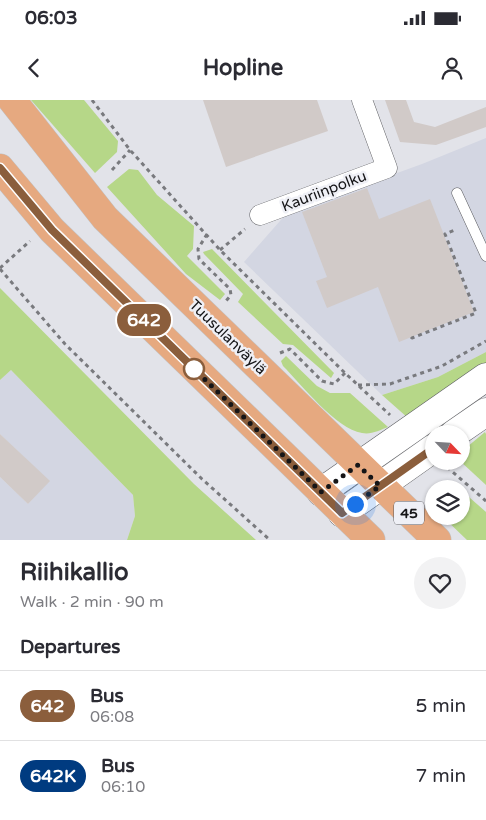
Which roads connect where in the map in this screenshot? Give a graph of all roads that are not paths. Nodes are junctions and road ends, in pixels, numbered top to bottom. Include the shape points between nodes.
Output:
1 (12, 100) edge
2 (362, 100) edge
3 (0, 168) edge
4 (457, 193) dead end
5 (260, 215) road end
6 (486, 256) edge
7 (486, 377) edge
8 (486, 412) edge
9 (467, 425) edge
10 (425, 463) edge
11 (358, 465) junction
12 (380, 486) junction
13 (321, 492) junction
14 (342, 513) junction
15 (371, 540) edge
16 (438, 540) edge

1 - 11 main road, Tuusulanväylä / 45 via 105,218
2 - 5 street, Kauriinpolku via 387,168
3 - 13 main road via 52,230
4 - 6 lane
7 - 11 street
8 - 9 street
10 - 12 street
11 - 12 main road, Tuusulanväylä / 45
11 - 13 street
12 - 14 street
12 - 16 main road, Tuusulanväylä / 45
13 - 14 main road
14 - 15 main road

